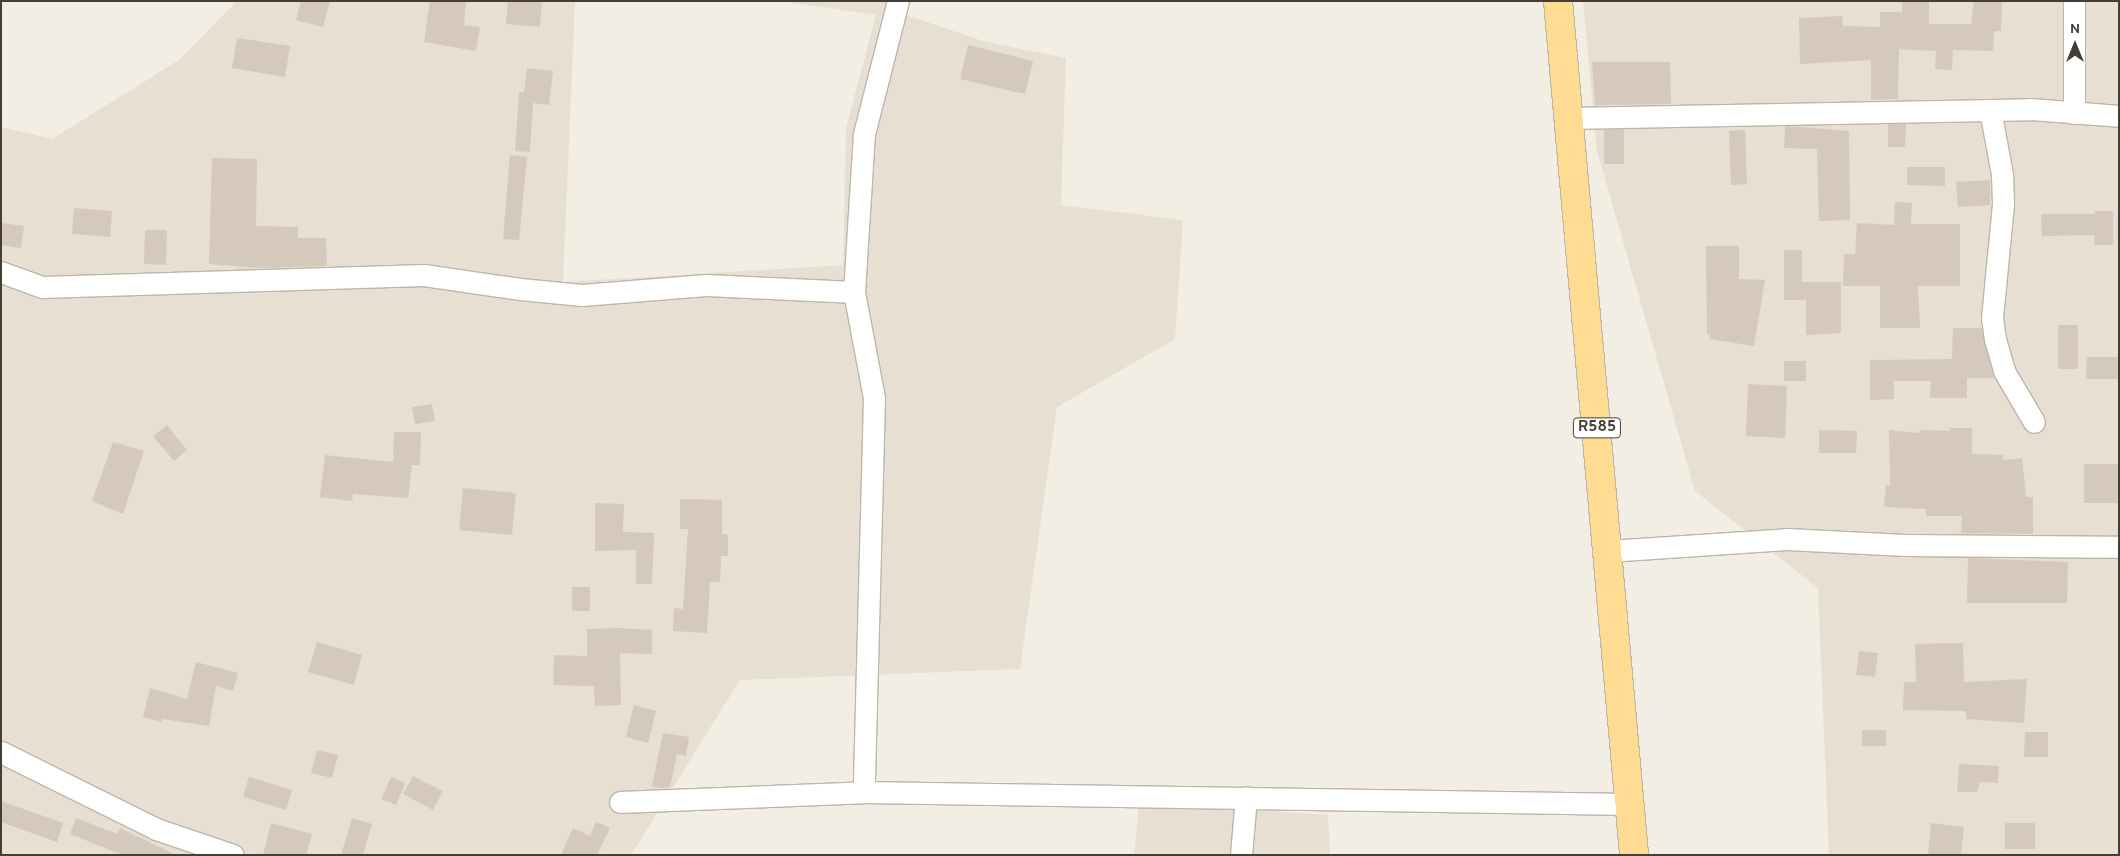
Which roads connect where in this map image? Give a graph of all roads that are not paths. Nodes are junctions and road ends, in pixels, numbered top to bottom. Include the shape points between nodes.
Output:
1 (898, 1) edge
2 (1558, 1) edge
3 (2074, 1) edge
4 (1990, 110) junction
5 (2074, 113) junction
6 (2119, 116) edge
7 (1569, 118) junction
8 (1, 272) edge
9 (854, 292) junction
10 (2034, 422) dead end
11 (2119, 547) edge
12 (1608, 551) junction
13 (1, 752) edge
14 (864, 792) junction
15 (1246, 797) junction
16 (620, 802) dead end
17 (1630, 804) junction
18 (233, 855) edge
19 (1241, 855) edge
20 (1634, 855) edge

1 - 9 street via 864,134
2 - 7 main road, R585
3 - 5 street
4 - 5 street
4 - 7 street
4 - 10 street via 2002,174 2003,204 1992,318 2004,372
5 - 6 street
7 - 12 main road, R585
8 - 9 street via 42,286 424,275 520,290 582,295 706,285
9 - 14 street via 874,398
11 - 12 street via 1905,545 1787,539
12 - 17 main road, R585
13 - 18 street via 156,830
14 - 15 street
14 - 16 street
15 - 17 street
15 - 19 street
17 - 20 main road, R585

